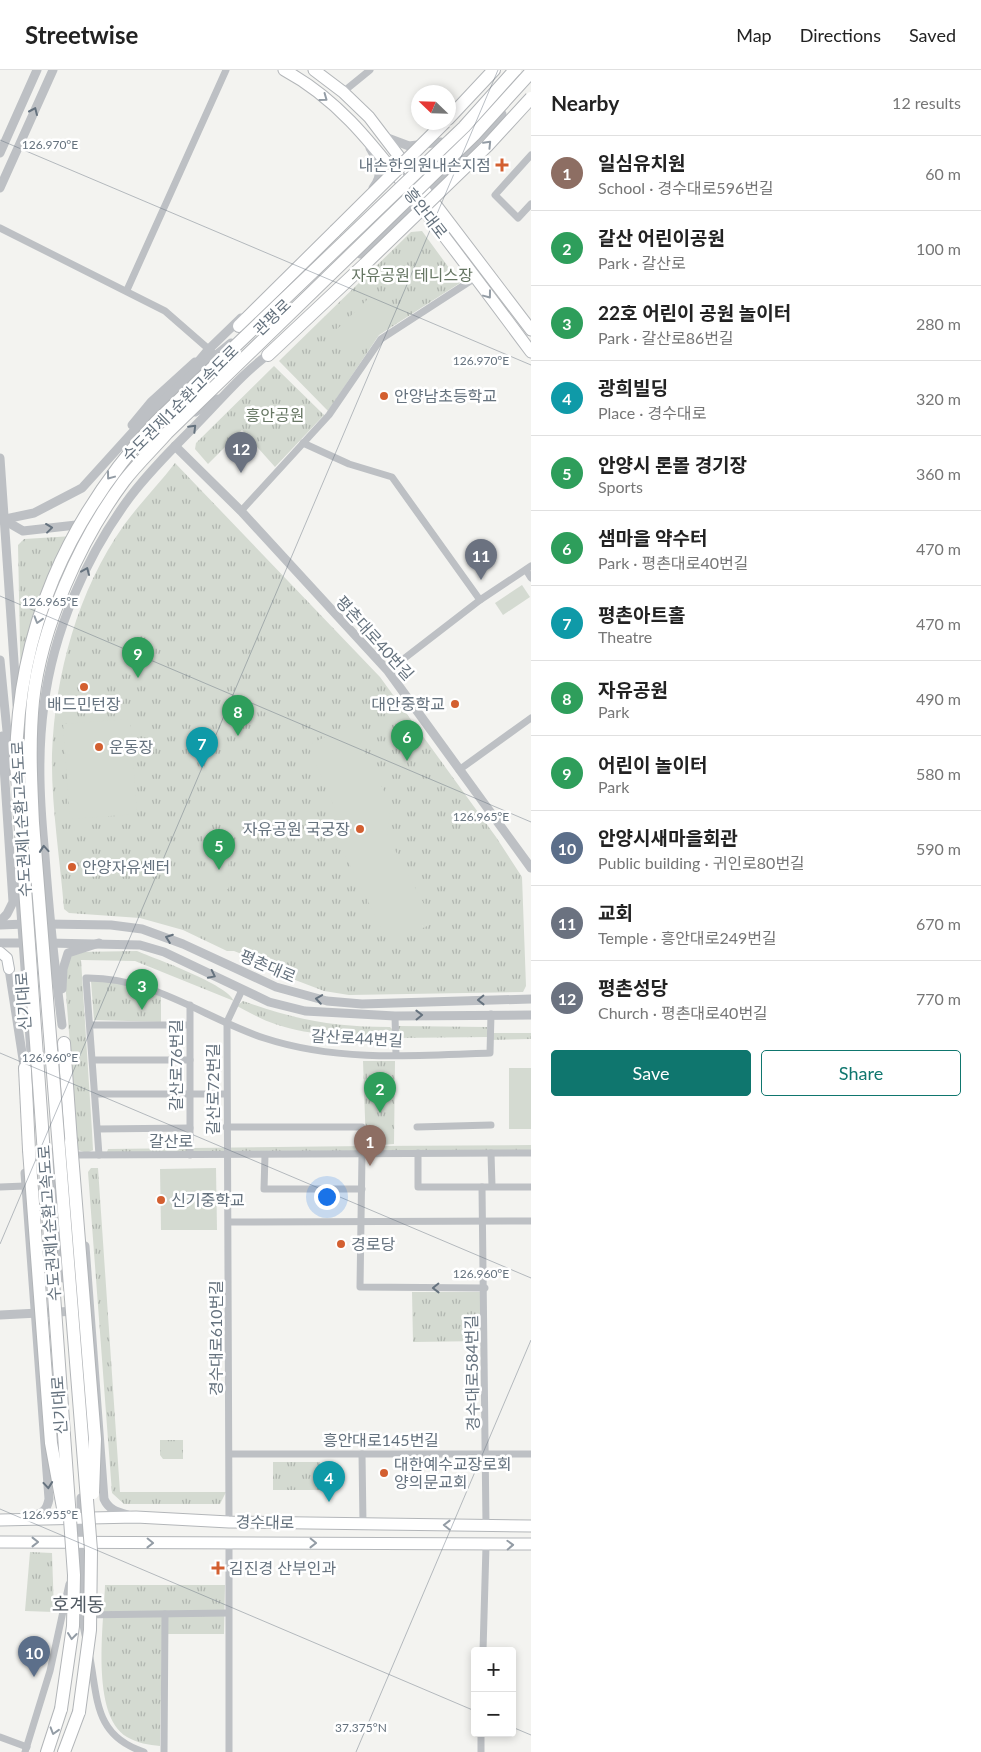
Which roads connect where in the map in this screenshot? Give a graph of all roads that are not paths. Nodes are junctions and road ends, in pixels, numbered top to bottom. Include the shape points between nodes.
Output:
1 (37, 70) edge
2 (53, 70) edge
3 (226, 70) edge
4 (284, 70) edge
5 (314, 70) edge
6 (370, 70) edge
7 (494, 70) edge
8 (508, 70) edge
9 (515, 70) edge
10 (531, 72) edge
11 (531, 80) edge
12 (343, 92) junction
13 (531, 98) edge
14 (456, 110) edge
15 (359, 128) junction
16 (437, 130) edge
17 (385, 138) junction
18 (441, 142) junction
19 (0, 153) edge
20 (531, 155) edge
21 (412, 171) junction
22 (401, 181) junction
23 (0, 188) edge
24 (427, 191) junction
25 (417, 201) junction
26 (531, 204) edge
27 (0, 228) edge
28 (448, 240) junction
29 (475, 278) junction
30 (127, 290) junction
31 (240, 326) joint
32 (531, 330) edge
33 (212, 352) junction
34 (531, 352) edge
35 (268, 355) junction
36 (241, 373) junction
37 (230, 392) junction
38 (195, 412) junction
39 (303, 442) junction
40 (175, 446) junction
41 (0, 458) edge
42 (82, 488) junction
43 (130, 497) junction
44 (240, 511) junction
45 (2, 520) edge
46 (96, 522) junction
47 (528, 568) edge
48 (531, 578) edge
49 (480, 600) junction
50 (0, 660) edge
51 (388, 671) junction
52 (0, 700) edge
53 (531, 718) edge
54 (459, 770) junction
55 (4, 783) junction
56 (20, 825) junction
57 (27, 852) junction
58 (531, 868) edge
59 (47, 884) junction
60 (0, 921) edge
61 (21, 924) junction
62 (32, 924) junction
63 (50, 924) junction
64 (0, 925) edge
65 (0, 943) edge
66 (22, 943) junction
67 (33, 943) junction
68 (52, 943) junction
69 (99, 943) junction
70 (0, 952) edge
71 (23, 960) junction
72 (9, 969) joint
73 (242, 990) junction
74 (531, 998) edge
75 (190, 1005) junction
76 (491, 1014) junction
77 (530, 1015) edge
78 (395, 1016) junction
79 (227, 1022) junction
80 (62, 1025) junction
81 (90, 1025) junction
82 (189, 1026) junction
83 (64, 1043) junction
84 (396, 1055) junction
85 (93, 1060) junction
86 (190, 1060) junction
87 (24, 1068) junction
88 (95, 1094) junction
89 (190, 1094) junction
90 (226, 1094) junction
91 (491, 1125) dead end
92 (226, 1127) junction
93 (362, 1127) dead end
94 (418, 1127) dead end
95 (190, 1128) junction
96 (98, 1129) junction
97 (418, 1153) junction
98 (491, 1153) junction
99 (531, 1153) edge
100 (362, 1154) junction
101 (76, 1155) junction
102 (100, 1155) junction
103 (190, 1155) junction
104 (227, 1155) junction
105 (265, 1155) junction
106 (0, 1180) edge
107 (25, 1186) junction
108 (482, 1186) junction
109 (492, 1186) junction
110 (0, 1187) edge
111 (531, 1187) edge
112 (362, 1189) junction
113 (361, 1221) junction
114 (483, 1221) junction
115 (531, 1221) edge
116 (230, 1222) junction
117 (485, 1288) junction
118 (92, 1311) junction
119 (66, 1312) junction
120 (52, 1313) junction
121 (34, 1314) junction
122 (0, 1315) edge
123 (74, 1406) junction
124 (102, 1451) junction
125 (230, 1454) junction
126 (362, 1454) junction
127 (531, 1454) edge
128 (486, 1455) junction
129 (75, 1517) junction
130 (136, 1517) junction
131 (2, 1520) edge
132 (229, 1522) junction
133 (363, 1524) junction
134 (486, 1525) junction
135 (531, 1526) edge
136 (0, 1542) edge
137 (229, 1542) junction
138 (81, 1544) junction
139 (531, 1544) edge
140 (486, 1546) junction
141 (75, 1571) junction
142 (81, 1596) junction
143 (228, 1613) junction
144 (165, 1614) junction
145 (82, 1615) junction
146 (483, 1647) edge
147 (0, 1737) edge
148 (481, 1737) edge
149 (26, 1750) edge
150 (47, 1752) edge
151 (64, 1752) edge
152 (144, 1752) edge
153 (164, 1752) edge
154 (229, 1752) edge
155 (481, 1752) edge

1 - 19 street
23 -> 2 street
3 - 30 street
4 -> 15 main road, 흥안대로 via 333,104
5 - 12 main road, 흥안대로
6 - 12 street
7 - 14 highway
8 - 18 street, 관평로
9 -> 141 highway, 수도권제1순환고속도로, bridge via 464,127 156,422 129,452 84,515 45,594 23,676 17,718 16,762
10 - 138 highway, 수도권제1순환고속도로, bridge via 474,135 167,433 125,481 82,552 59,602 44,651 34,700 30,752
11 - 24 street, 관평로
12 - 17 main road, 흥안대로
35 -> 13 highway, bridge via 487,146
15 - 22 main road, 흥안대로
15 - 33 street via 380,170 377,183
16 - 31 highway, bridge
17 - 18 street via 409,146
17 - 21 main road, 흥안대로
18 - 21 street, 관평로
20 - 26 street via 495,195 518,218
21 - 22 street, 관평로
21 - 24 main road, 흥안대로
22 - 25 main road, 흥안대로
22 - 33 street, 관평로 via 262,319
24 - 25 street, 관평로
24 - 32 main road, 흥안대로
25 - 28 main road, 흥안대로
25 - 36 street, 관평로
27 - 30 street
28 - 29 main road, 흥안대로
28 - 35 street via 428,221 416,220
29 -> 34 main road, 흥안대로
29 - 39 street via 381,338 330,415
30 - 33 street via 165,311
31 - 33 street
33 - 36 street
33 - 42 street, 관평로
33 - 42 street via 151,402
35 - 36 street
36 - 37 street
36 - 38 street, 관평로
37 - 38 street
40 -> 37 street
38 - 46 street, 관평로
39 - 44 street
39 - 49 street via 349,464 392,477
40 - 43 street
40 - 44 street, 평촌대로40번길
41 - 45 street, 신기대로
42 - 45 street, 관평로 via 34,513
43 - 46 street
59 -> 43 street via 40,780 44,703 54,657 75,596 90,562
44 - 51 street, 평촌대로40번길
45 -> 46 street via 22,531
45 - 56 street, 신기대로
46 - 56 street via 59,609 45,656 35,704
47 - 48 street
47 - 49 street
49 - 51 street
50 - 56 street, 신기대로
51 - 54 street, 평촌대로40번길
52 - 55 street
53 - 54 street
54 - 58 street, 평촌대로40번길
55 - 56 street
55 - 60 street via 13,902
56 - 57 street, 신기대로
56 - 61 street, 신기대로
57 - 59 street
57 - 62 street, 신기대로
59 - 63 street
61 - 62 street, 평촌대로
61 - 64 street, 평촌대로
61 - 66 street, 신기대로
62 - 63 street, 평촌대로
62 - 67 street, 신기대로
63 - 68 street
74 -> 63 street, 평촌대로 via 362,1004 327,1001 276,987 183,944 142,930 111,925
65 - 66 street, 평촌대로
66 - 67 street, 평촌대로
66 - 71 street, 신기대로
67 - 68 street, 평촌대로
67 - 119 street, 신기대로
68 - 69 street, 평촌대로
68 - 80 street
69 -> 73 street, 평촌대로 via 140,945 164,952
69 - 80 street via 68,954 63,969
70 - 72 main road via 7,958
71 - 87 street
71 - 120 street, 신기대로
72 - 87 street
73 - 78 street, 평촌대로 via 269,1002 306,1011
73 - 79 street
74 - 77 street
75 - 79 street, 갈산로44번길
75 - 81 street, 갈산로44번길 via 136,983 86,978
75 - 82 street, 갈산로76번길
76 - 77 street, 평촌대로
78 -> 76 street, 평촌대로
76 - 84 street, 갈산로44번길 via 490,1053
78 - 84 street
79 - 84 street, 갈산로44번길 via 296,1048 329,1053
79 - 90 street, 갈산로72번길
80 - 83 street
81 - 82 street
81 - 85 street
82 - 86 street, 갈산로76번길
83 - 101 street
83 - 138 highway, bridge via 95,1439
85 - 86 street
85 - 88 street
86 - 89 street, 갈산로76번길
87 - 107 street
87 - 141 highway, bridge via 51,1443
88 - 89 street
88 - 96 street
89 - 90 street
89 - 95 street, 갈산로76번길
90 - 92 street, 갈산로72번길
91 - 94 street
92 - 93 street
92 - 104 street, 갈산로72번길
95 - 96 street
95 - 103 street, 갈산로76번길
96 - 102 street
97 - 98 street, 갈산로
97 - 100 street, 갈산로
97 - 108 street via 418,1187
98 - 99 street, 갈산로
98 - 109 street
100 - 105 street, 갈산로
100 - 112 street
101 - 102 street, 갈산로
101 - 118 street
102 - 103 street, 갈산로
103 - 104 street, 갈산로
104 - 105 street, 갈산로
104 - 116 street, 경수대로610번길
105 - 112 street via 264,1189
106 - 110 street
107 - 110 street
107 - 121 street
108 - 109 street
108 - 114 street, 경수대로584번길
109 - 111 street
112 - 113 street
113 - 114 street
113 - 116 street
117 -> 113 street via 360,1287
114 - 115 street
114 - 117 street, 경수대로584번길
116 - 125 street, 경수대로610번길
117 - 128 street, 경수대로584번길
118 - 119 street
118 - 124 street
119 - 120 street
119 - 123 street, 신기대로
120 - 121 street
120 - 129 street, 신기대로
121 - 122 street
121 -> 131 street via 49,1499 47,1508 39,1515
123 - 124 street
123 - 129 street, 신기대로
124 - 130 street via 104,1499 114,1511
125 - 126 street, 흥안대로145번길
125 - 132 street, 경수대로610번길
126 - 128 street, 흥안대로145번길
126 - 133 street
127 - 128 street, 흥안대로145번길
128 - 134 street, 경수대로584번길
129 - 130 main road, 경수대로
129 - 131 main road, 경수대로
129 - 138 street, 신기대로
130 - 132 main road, 경수대로
132 - 133 main road, 경수대로
134 -> 133 main road, 경수대로
134 - 135 main road, 경수대로
136 -> 138 main road, 경수대로
138 -> 137 main road, 경수대로
137 -> 140 main road, 경수대로
137 - 143 street
138 - 141 street
138 - 142 street
138 - 151 highway, 수도권제1순환고속도로, bridge via 90,1630 79,1712
140 -> 139 main road, 경수대로
140 - 146 street
141 - 142 street
141 - 149 street via 68,1587 50,1671
141 -> 150 highway, 수도권제1순환고속도로, bridge via 73,1626 61,1709
142 - 145 street
143 - 144 street
143 - 154 street
144 - 145 street
144 - 153 street
145 - 152 street via 98,1708 105,1725 121,1742
147 - 149 street
148 - 155 street

